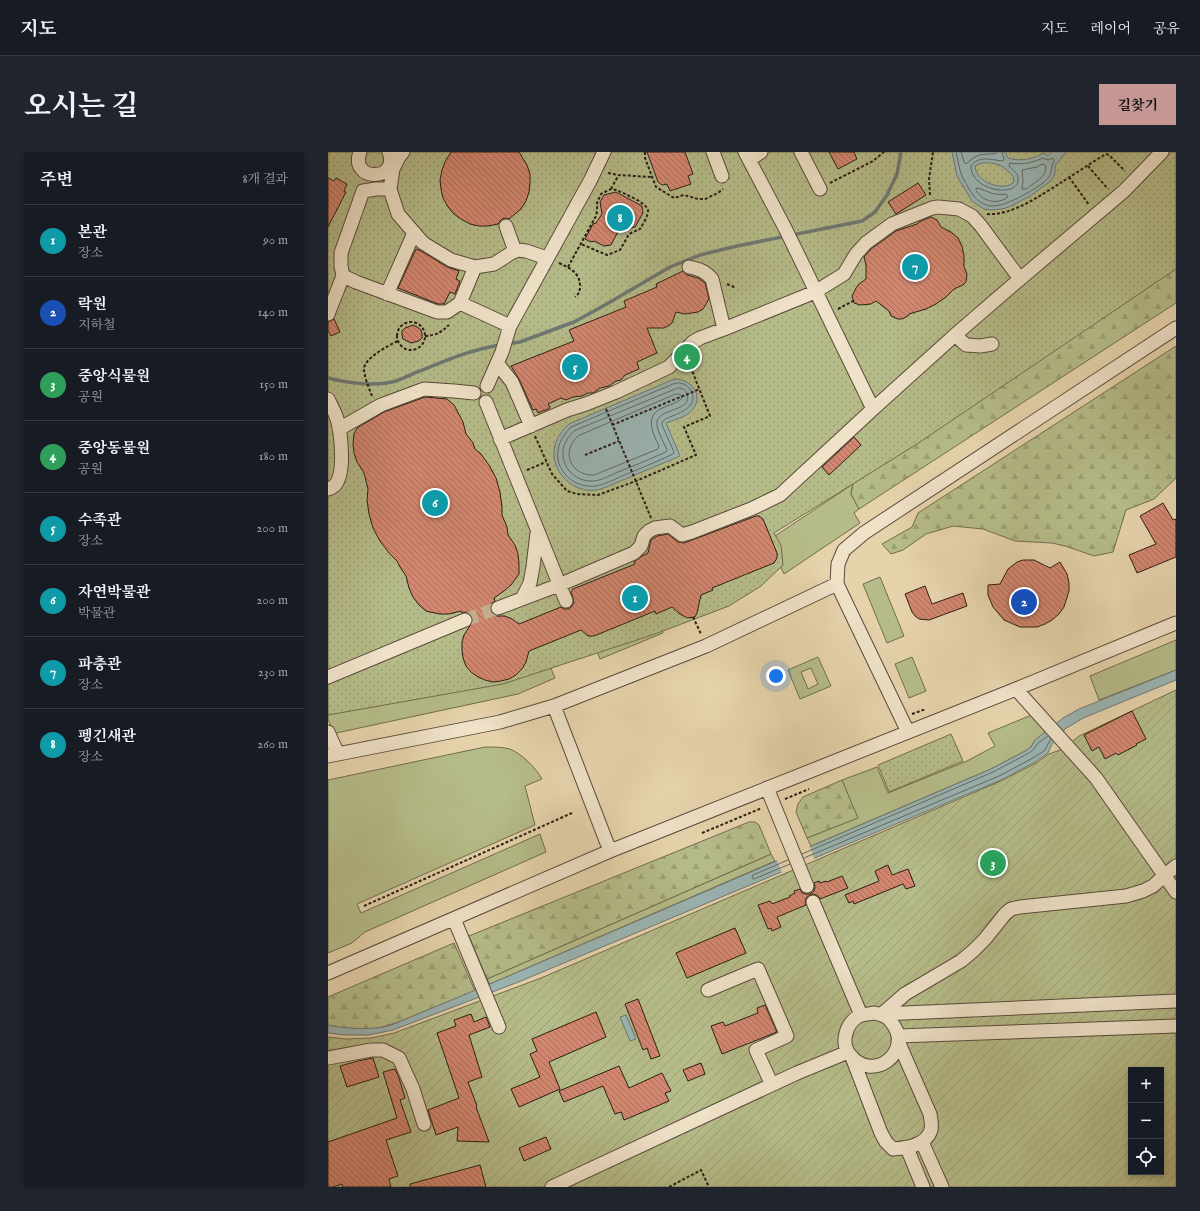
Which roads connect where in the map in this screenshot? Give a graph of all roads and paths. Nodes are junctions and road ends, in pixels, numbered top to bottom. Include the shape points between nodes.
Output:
1 (360, 152) edge
2 (389, 152) edge
3 (403, 152) edge
4 (604, 152) edge
5 (645, 152) edge
6 (713, 152) edge
7 (761, 152) edge
8 (801, 152) edge
9 (884, 152) edge
10 (933, 152) edge
11 (1162, 152) edge
12 (747, 156) edge
13 (1088, 166) junction
14 (391, 168) junction
15 (596, 169) junction
16 (366, 173) junction
17 (618, 175) junction
18 (722, 176) joint
19 (1069, 177) junction
20 (652, 178) junction
21 (837, 180) dead end
22 (1134, 181) junction
23 (820, 188) dead end
24 (390, 189) junction
25 (611, 189) junction
26 (363, 191) junction
27 (1116, 198) junction
28 (932, 208) junction
29 (1096, 215) junction
30 (972, 216) junction
31 (506, 226) dead end
32 (414, 234) junction
33 (581, 244) junction
34 (516, 251) junction
35 (547, 258) junction
36 (475, 267) junction
37 (568, 267) junction
38 (689, 267) dead end
39 (343, 276) junction
40 (1020, 279) junction
41 (815, 292) junction
42 (387, 294) junction
43 (575, 297) dead end
44 (853, 301) dead end
45 (460, 303) junction
46 (846, 305) dead end
47 (328, 314) edge
48 (1176, 328) edge
49 (724, 329) junction
50 (509, 330) junction
51 (955, 335) junction
52 (398, 341) junction
53 (992, 344) dead end
54 (684, 351) junction
55 (500, 358) junction
56 (487, 386) junction
57 (700, 389) junction
58 (370, 390) dead end
59 (474, 393) junction
60 (328, 399) edge
61 (486, 402) junction
62 (605, 408) dead end
63 (873, 409) junction
64 (612, 425) junction
65 (530, 426) junction
66 (339, 429) junction
67 (500, 439) junction
68 (620, 442) junction
69 (585, 455) dead end
70 (546, 462) junction
71 (514, 475) junction
72 (636, 481) junction
73 (328, 489) edge
74 (655, 528) junction
75 (537, 531) junction
76 (837, 584) junction
77 (559, 585) junction
78 (523, 598) junction
79 (566, 601) dead end
80 (498, 608) tunnel mouth
81 (693, 617) dead end
82 (465, 620) tunnel mouth
83 (1176, 623) edge
84 (706, 646) junction
85 (328, 677) edge
86 (1016, 689) junction
87 (554, 706) junction
88 (328, 732) edge
89 (908, 732) junction
90 (333, 755) edge
91 (767, 788) junction
92 (809, 789) dead end
93 (773, 804) junction
94 (572, 813) dead end
95 (702, 833) dead end
96 (610, 851) junction
97 (1176, 866) edge
98 (1165, 875) junction
99 (807, 886) dead end
100 (1176, 892) edge
101 (814, 902) dead end
102 (364, 906) dead end
103 (454, 919) junction
104 (328, 973) edge
105 (708, 990) dead end
106 (1176, 1001) edge
107 (882, 1014) junction
108 (861, 1015) junction
109 (1176, 1026) edge
110 (499, 1027) dead end
111 (898, 1038) junction
112 (850, 1055) junction
113 (328, 1058) edge
114 (772, 1085) junction
115 (424, 1124) dead end
116 (922, 1142) junction
117 (907, 1148) junction
118 (552, 1187) edge
119 (669, 1187) edge
120 (709, 1187) edge
121 (923, 1187) edge
122 (942, 1187) edge

1 - 16 street via 358,162
2 - 14 street
3 - 14 street
4 - 15 street
5 - 20 path
6 - 18 street
7 - 12 street
8 - 23 street
9 - 21 path via 873,161
10 - 28 path via 928,185
11 - 22 street
12 - 41 street
13 - 19 path
13 - 22 path via 1106,154
13 - 27 path
14 - 16 street via 380,174
14 - 24 street
15 - 17 path
15 - 35 street
16 - 26 street
17 - 20 path
17 - 25 path
18 - 20 path via 722,190 705,199 684,194 674,198 659,190
19 - 29 path
19 - 30 path via 1031,201 1011,210
22 - 27 street
24 - 26 street
24 - 32 street via 398,214
25 - 33 path via 601,194 596,216
25 - 33 path via 642,203 647,208 648,212 640,229 629,234 620,250 607,255
26 - 39 street via 341,253
27 - 29 street
28 - 30 street via 938,206 959,209
28 - 41 street via 892,224 866,243 844,274
29 - 40 street
30 - 40 street
31 - 34 street
32 - 36 street via 423,243 451,260
32 - 42 street
33 - 37 path
34 - 35 street via 526,251
34 - 36 street via 494,264
35 - 37 path
35 - 50 street
36 - 45 street
37 - 43 path via 578,274 580,280 580,289
38 - 49 street via 700,269 712,279
39 - 42 street
39 - 47 street
40 - 51 street
41 - 49 street
41 - 63 street
42 - 45 street via 437,312 447,312
44 - 46 path
45 - 50 street
48 - 76 street via 864,534 844,550 838,564
49 - 54 street via 700,338
50 - 55 street
51 - 53 street via 966,345
51 - 63 street
52 - 52 path via 406,348 417,348 424,342 424,331 421,326 411,322 405,324 398,332
52 - 58 path via 368,359 364,368
54 - 57 path
54 - 65 street via 669,367 616,392
55 - 56 street
55 - 65 street
56 - 59 street via 480,386
56 - 61 street via 492,394
57 - 64 path
57 - 72 path via 710,416 684,427 696,455
59 - 61 street via 479,402
59 - 66 street via 424,389 381,405
60 - 66 street
61 - 67 street
62 - 64 path
63 - 74 street via 780,494 751,509 682,535 670,526
64 - 68 path
65 - 67 street
65 - 70 path
66 - 73 street via 340,474 334,486
67 - 71 street
68 - 69 path
68 - 72 path
70 - 71 path
70 - 72 path via 552,474 567,491 577,494 598,495
71 - 75 street
72 - 74 path
74 - 77 street via 644,536 642,546 634,553
75 - 77 street
75 - 78 street via 530,583
76 - 84 street
76 - 89 street
77 - 78 street
77 - 79 street
78 - 80 street
81 - 84 path
82 - 85 street
83 - 86 street
84 - 87 street
86 - 89 street
86 - 98 street via 1096,778
87 - 90 street via 500,722
87 - 96 street
88 - 90 street
89 - 91 street
91 - 93 street
91 - 96 street
92 - 93 path
93 - 95 path
93 - 99 street
94 - 102 path
96 - 103 street
97 - 98 street
98 - 100 street
98 - 107 street via 1153,886 1126,896 1011,909 986,939 961,961 905,994
101 - 108 street
103 - 104 street
103 - 110 street
105 - 114 street via 758,969 787,1036 756,1050
106 - 107 street
107 - 108 street
107 - 111 street via 896,1028
108 - 112 street via 853,1020 845,1037
109 - 111 street
111 - 112 street via 894,1056 878,1066 862,1065
111 - 116 street via 930,1114 930,1131
112 - 114 street via 797,1073
112 - 117 street via 883,1137 893,1149
113 - 115 street via 371,1050 383,1050 399,1058 413,1089
114 - 118 street
116 - 117 street
116 - 122 street
117 - 121 street
119 - 120 path via 701,1170

